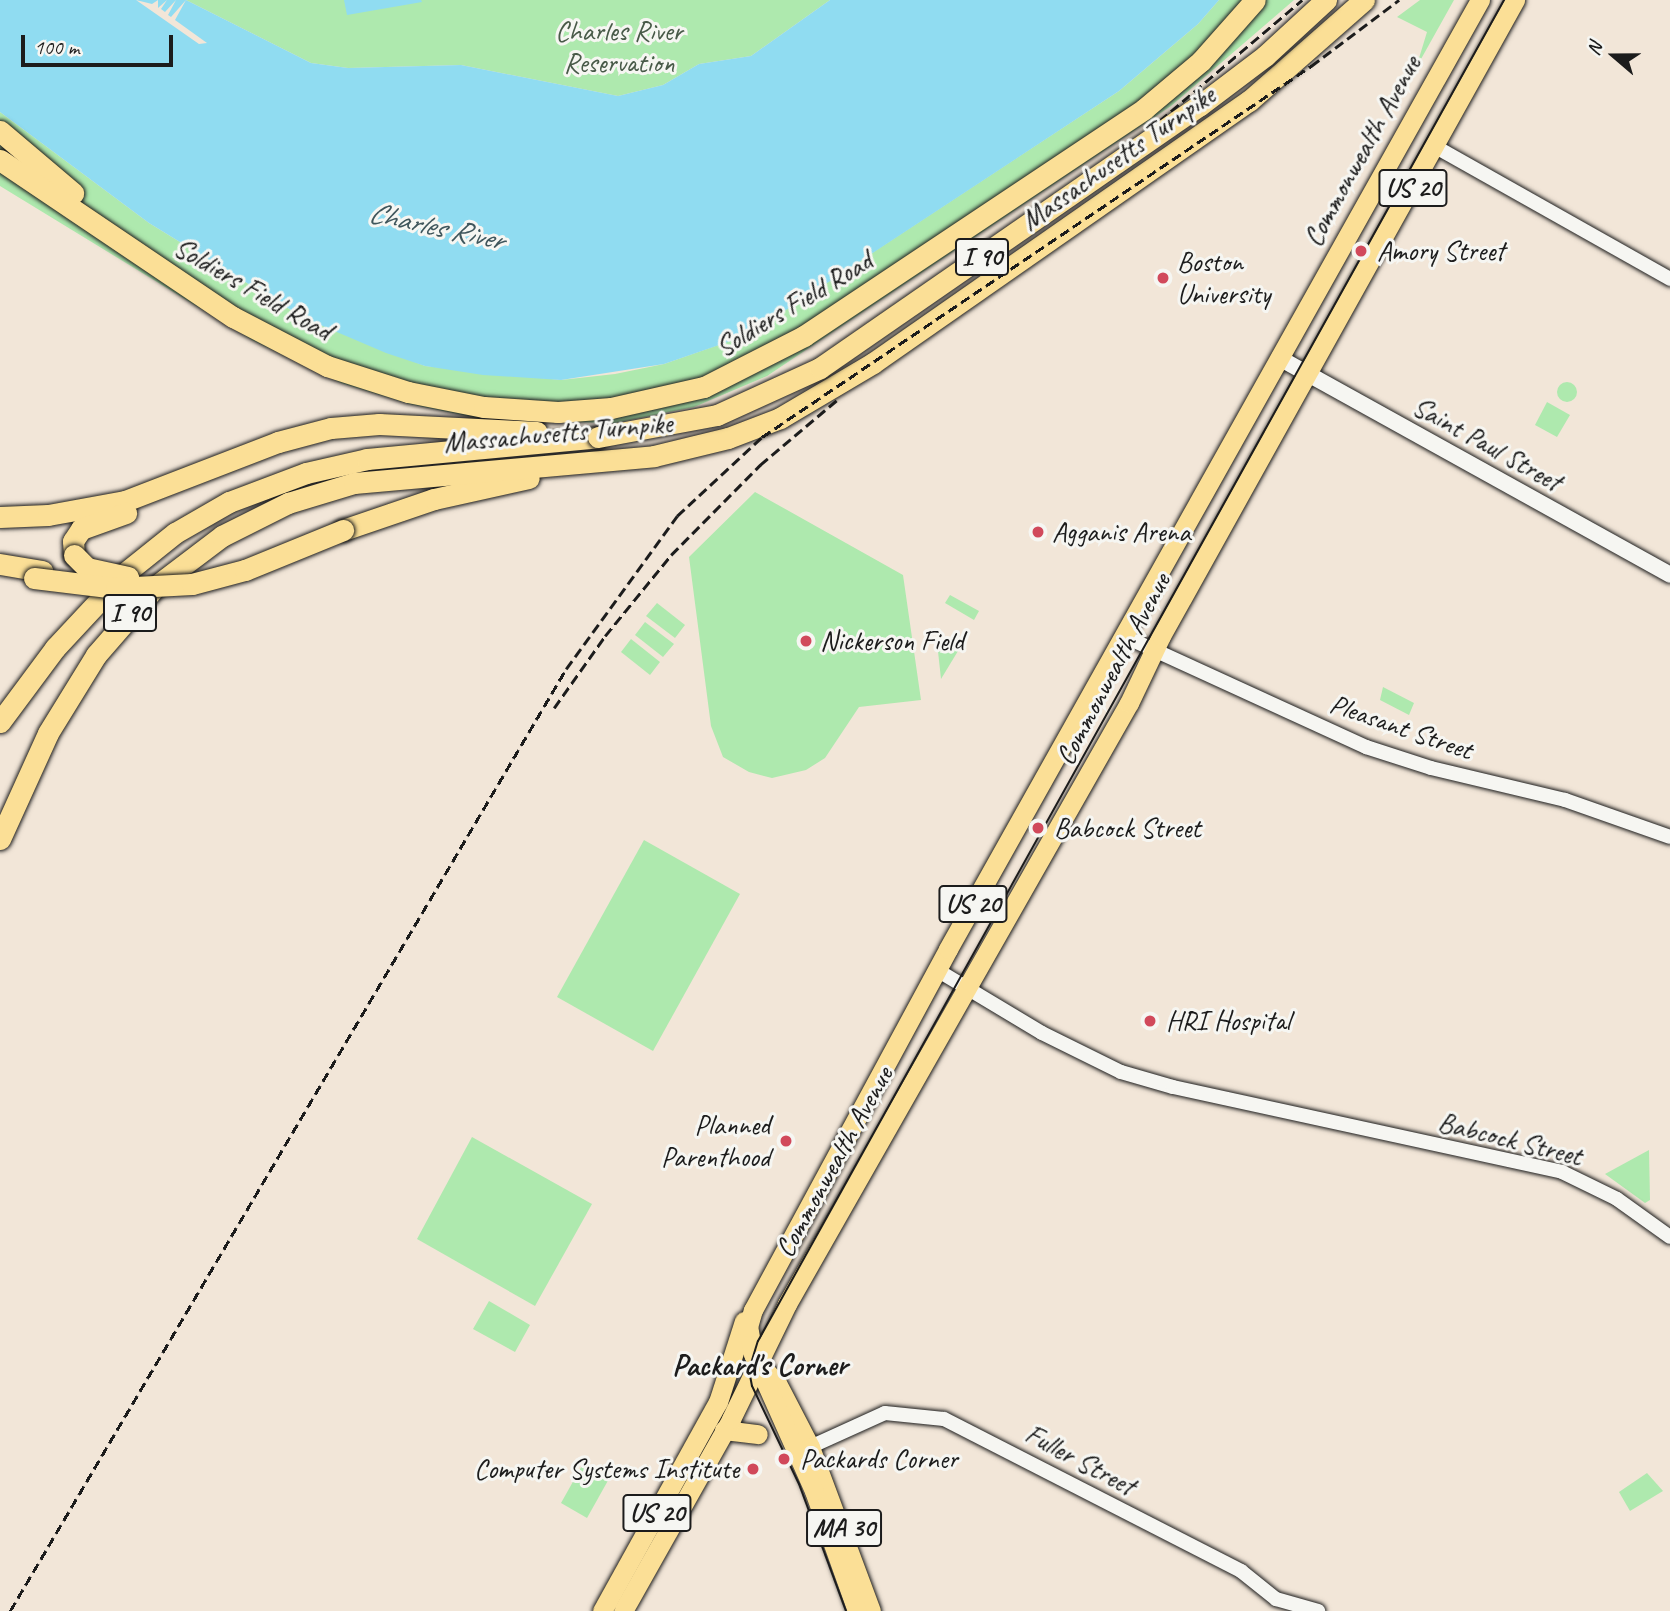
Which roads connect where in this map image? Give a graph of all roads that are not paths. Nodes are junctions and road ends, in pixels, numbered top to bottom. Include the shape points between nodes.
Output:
1 (1238, 0) edge
2 (1255, 0) edge
3 (1326, 0) edge
4 (1364, 0) edge
5 (1480, 0) edge
6 (1515, 0) edge
7 (0, 131) edge
8 (0, 144) edge
9 (1436, 147) junction
10 (0, 160) edge
11 (73, 193) junction
12 (1670, 279) edge
13 (1279, 358) junction
14 (1307, 374) junction
15 (598, 437) junction
16 (598, 462) junction
17 (352, 473) junction
18 (199, 474) junction
19 (0, 509) edge
20 (67, 510) junction
21 (0, 517) edge
22 (343, 530) junction
23 (0, 564) edge
24 (0, 574) edge
25 (38, 575) junction
26 (1670, 575) edge
27 (1126, 637) junction
28 (1154, 652) junction
29 (0, 722) edge
30 (1670, 837) edge
31 (0, 839) edge
32 (937, 970) junction
33 (965, 986) junction
34 (1670, 1237) edge
35 (766, 1286) junction
36 (758, 1363) junction
37 (718, 1402) junction
38 (724, 1430) junction
39 (758, 1434) dead end
40 (810, 1447) junction
41 (602, 1611) edge
42 (623, 1611) edge
43 (857, 1611) edge
44 (871, 1611) edge
45 (1318, 1611) edge

1 - 11 highway, Soldiers Field Road via 1191,52 1136,99 800,323 718,367 627,393 562,399 488,394 423,383 352,361 252,313
2 - 10 highway, Soldiers Field Road via 1200,61 1144,110 804,336 712,384 621,407 548,412 484,407 408,392 337,369 233,317
3 - 15 highway, Massachusetts Turnpike / I 90, bridge via 1265,56 1199,107 827,363 717,415
4 - 16 highway, Massachusetts Turnpike / I 90 via 1249,101 830,391 771,421 710,443
5 - 13 main road, Commonwealth Avenue / US 20
6 - 9 main road, Commonwealth Avenue / US 20
7 - 11 highway
8 - 11 highway, Soldiers Field Road
9 - 12 street
9 - 14 main road, Commonwealth Avenue / US 20
13 - 14 main road, Saint Paul Street
13 - 27 main road, Commonwealth Avenue / US 20
14 - 26 main road, Saint Paul Street
14 - 28 main road, Commonwealth Avenue / US 20
15 - 17 highway, Massachusetts Turnpike / I 90
15 - 18 highway via 368,424 306,434
16 - 17 highway, Massachusetts Turnpike / I 90 via 421,474
16 - 22 highway via 434,499
17 - 29 highway, Massachusetts Turnpike / I 90 via 248,494 158,546 68,632
17 - 31 highway, Massachusetts Turnpike / I 90 via 246,522 192,556 143,598 107,640 61,709
18 - 20 highway via 134,499
18 - 22 highway, bridge via 150,503 85,526 75,538 74,555 86,567 117,575 183,577 226,569 307,537
19 - 20 highway
20 - 21 highway
22 - 25 highway, bridge via 221,578 134,586
23 - 25 highway
24 - 25 highway
27 - 28 street, Pleasant Street
27 - 32 main road, Commonwealth Avenue / US 20
28 - 30 street, Pleasant Street via 1375,750 1565,800
28 - 33 main road, Commonwealth Avenue / US 20
32 - 33 street, Babcock Street
32 - 35 main road, Commonwealth Avenue / US 20
33 - 34 street, Babcock Street via 1042,1033 1121,1072 1209,1096 1562,1172 1617,1199
33 - 36 main road, Commonwealth Avenue / US 20
35 - 36 main road, Commonwealth Avenue / MA 30 via 748,1327
35 - 37 main road, US 20 via 738,1334
36 - 37 main road
36 - 38 main road, US 20
36 - 40 main road, Commonwealth Avenue / MA 30 via 777,1383
36 - 43 main road, Commonwealth Avenue / MA 30 via 814,1491
37 - 41 main road, US 20
38 - 39 main road
38 - 42 main road, US 20
40 - 44 main road, Commonwealth Avenue / MA 30
40 - 45 street, Fuller Street via 876,1415 926,1415 982,1435 1241,1571 1276,1600

